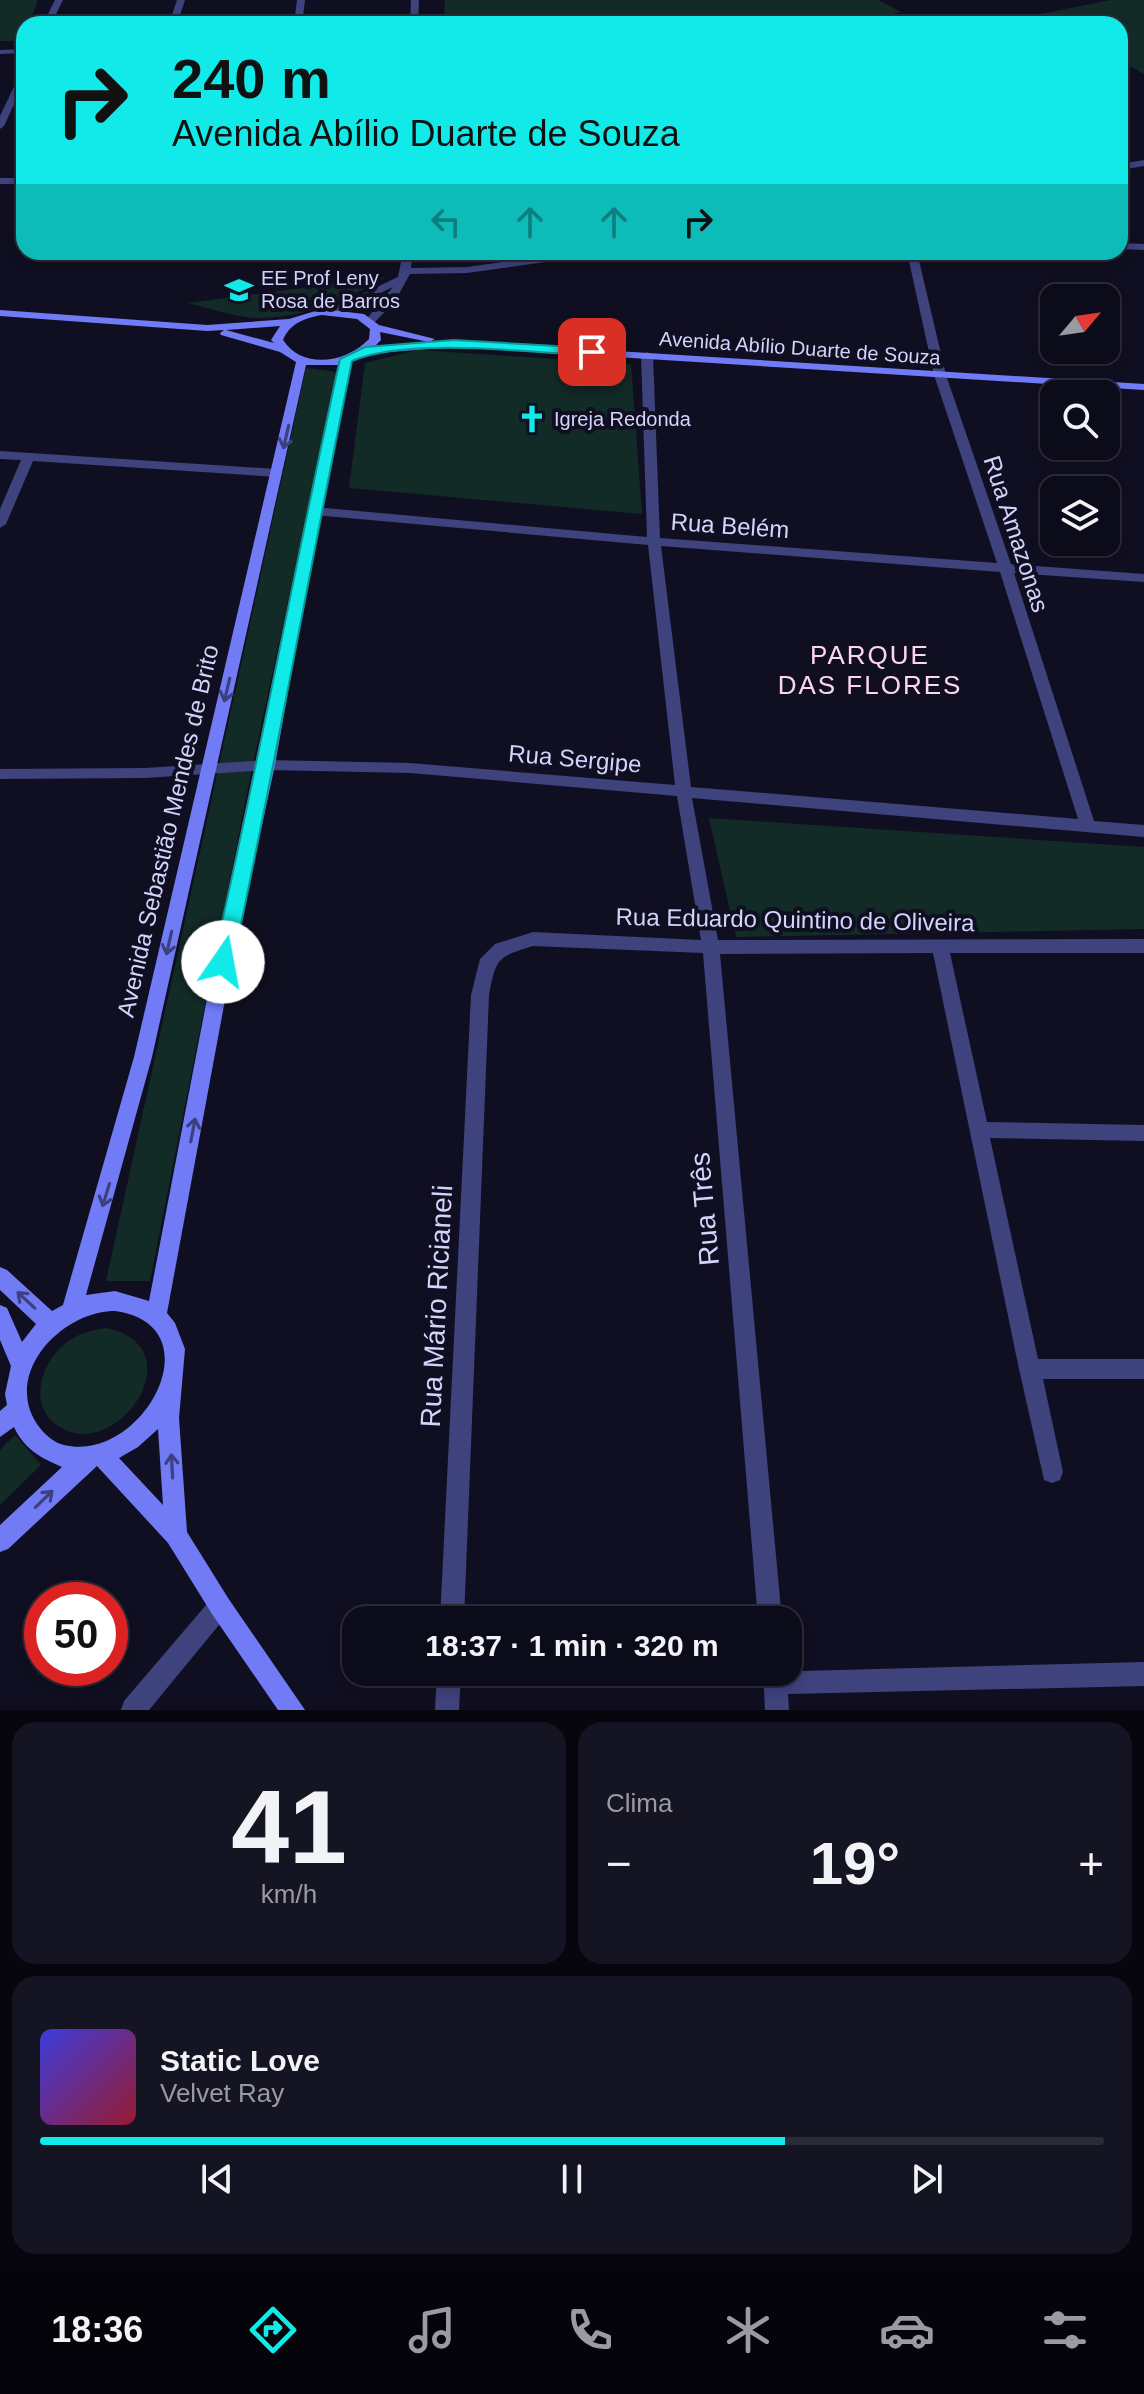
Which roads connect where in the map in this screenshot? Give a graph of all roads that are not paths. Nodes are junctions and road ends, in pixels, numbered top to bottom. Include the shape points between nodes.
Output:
1 (16, 91) edge
2 (0, 126) edge
3 (407, 260) edge
4 (538, 260) edge
5 (914, 260) edge
6 (406, 275) junction
7 (335, 311) junction
8 (0, 313) edge
9 (289, 322) junction
10 (372, 325) junction
11 (207, 328) junction
12 (454, 344) junction
13 (281, 349) junction
14 (365, 351) junction
15 (647, 355) junction
16 (346, 359) junction
17 (302, 360) junction
18 (940, 375) junction
19 (1144, 387) edge
20 (0, 455) edge
21 (28, 458) junction
22 (277, 473) junction
23 (314, 511) junction
24 (0, 524) edge
25 (654, 542) junction
26 (1006, 569) junction
27 (1144, 578) edge
28 (267, 765) junction
29 (210, 767) junction
30 (0, 774) edge
31 (684, 794) junction
32 (1088, 827) junction
33 (1144, 831) edge
34 (1144, 946) edge
35 (711, 947) junction
36 (940, 947) junction
37 (480, 995) joint
38 (980, 1130) junction
39 (1144, 1133) edge
40 (0, 1277) edge
41 (72, 1310) junction
42 (0, 1315) edge
43 (156, 1316) junction
44 (51, 1324) junction
45 (21, 1365) junction
46 (1029, 1369) junction
47 (1144, 1369) edge
48 (168, 1398) junction
49 (8, 1418) edge
50 (94, 1456) junction
51 (1052, 1472) dead end
52 (176, 1535) junction
53 (0, 1541) edge
54 (220, 1606) junction
55 (453, 1606) edge
56 (769, 1606) edge
57 (1144, 1674) edge
58 (802, 1677) edge
59 (448, 1686) edge
60 (776, 1686) edge
61 (133, 1710) edge
62 (293, 1710) edge
63 (447, 1710) edge
64 (777, 1710) edge

1 - 2 street
3 - 6 street
4 - 6 street
5 - 18 street, Rua Amazonas
6 - 7 street
6 - 10 street
7 - 9 main road
7 - 10 main road, Avenida Abílio Duarte de Souza
8 - 11 main road
9 - 11 main road
9 - 13 main road via 277,340
10 - 12 main road, Avenida Abílio Duarte de Souza
10 - 14 main road via 375,340
11 - 13 main road
12 - 14 main road, Avenida Abílio Duarte de Souza
12 - 15 main road, Avenida Abílio Duarte de Souza
13 - 17 main road
14 - 16 main road, Avenida Abílio Duarte de Souza
15 - 18 main road, Avenida Abílio Duarte de Souza
15 - 25 street, Rua Três
16 - 17 main road
16 - 23 main road
17 -> 22 main road, Avenida Sebastião Mendes de Brito
18 - 19 main road, Avenida Abílio Duarte de Souza
18 - 26 street, Rua Amazonas
20 - 21 street
21 - 22 street
21 - 24 street
22 -> 29 main road, Avenida Sebastião Mendes de Brito
23 - 25 street, Rua Belém
23 - 28 main road
25 - 26 street, Rua Belém
25 - 31 street, Rua Três
26 - 27 street, Rua Belém
26 - 32 street, Rua Amazonas
28 - 29 street, Rua Sergipe
28 - 31 street, Rua Sergipe via 410,768
43 -> 28 main road via 223,962
29 - 30 street, Rua Sergipe
29 -> 41 main road, Avenida Sebastião Mendes de Brito via 143,1057
31 - 32 street, Rua Sergipe
31 - 35 street, Rua Três
32 - 33 street, Rua Sergipe
34 - 36 street, Rua Eduardo Quintino de Oliveira
35 - 36 street, Rua Eduardo Quintino de Oliveira
35 - 37 street, Rua Eduardo Quintino de Oliveira via 533,939 501,949 486,964
35 - 56 street, Rua Três
36 - 38 street
37 - 55 street, Rua Mário Ricianeli
38 - 39 street
38 - 46 street
44 -> 40 main road
41 - 43 main road via 117,1300
41 - 44 main road
42 - 45 main road
43 - 48 main road via 169,1331 175,1352
44 - 45 main road
45 - 49 main road
46 - 47 street
46 - 51 street
48 - 50 main road via 155,1419 134,1437
52 -> 48 main road
49 - 50 main road via 42,1447 63,1456
50 - 52 main road
53 -> 50 main road
52 - 54 main road
54 - 61 street
54 - 62 main road
57 - 58 street
59 - 63 street
60 - 64 street

